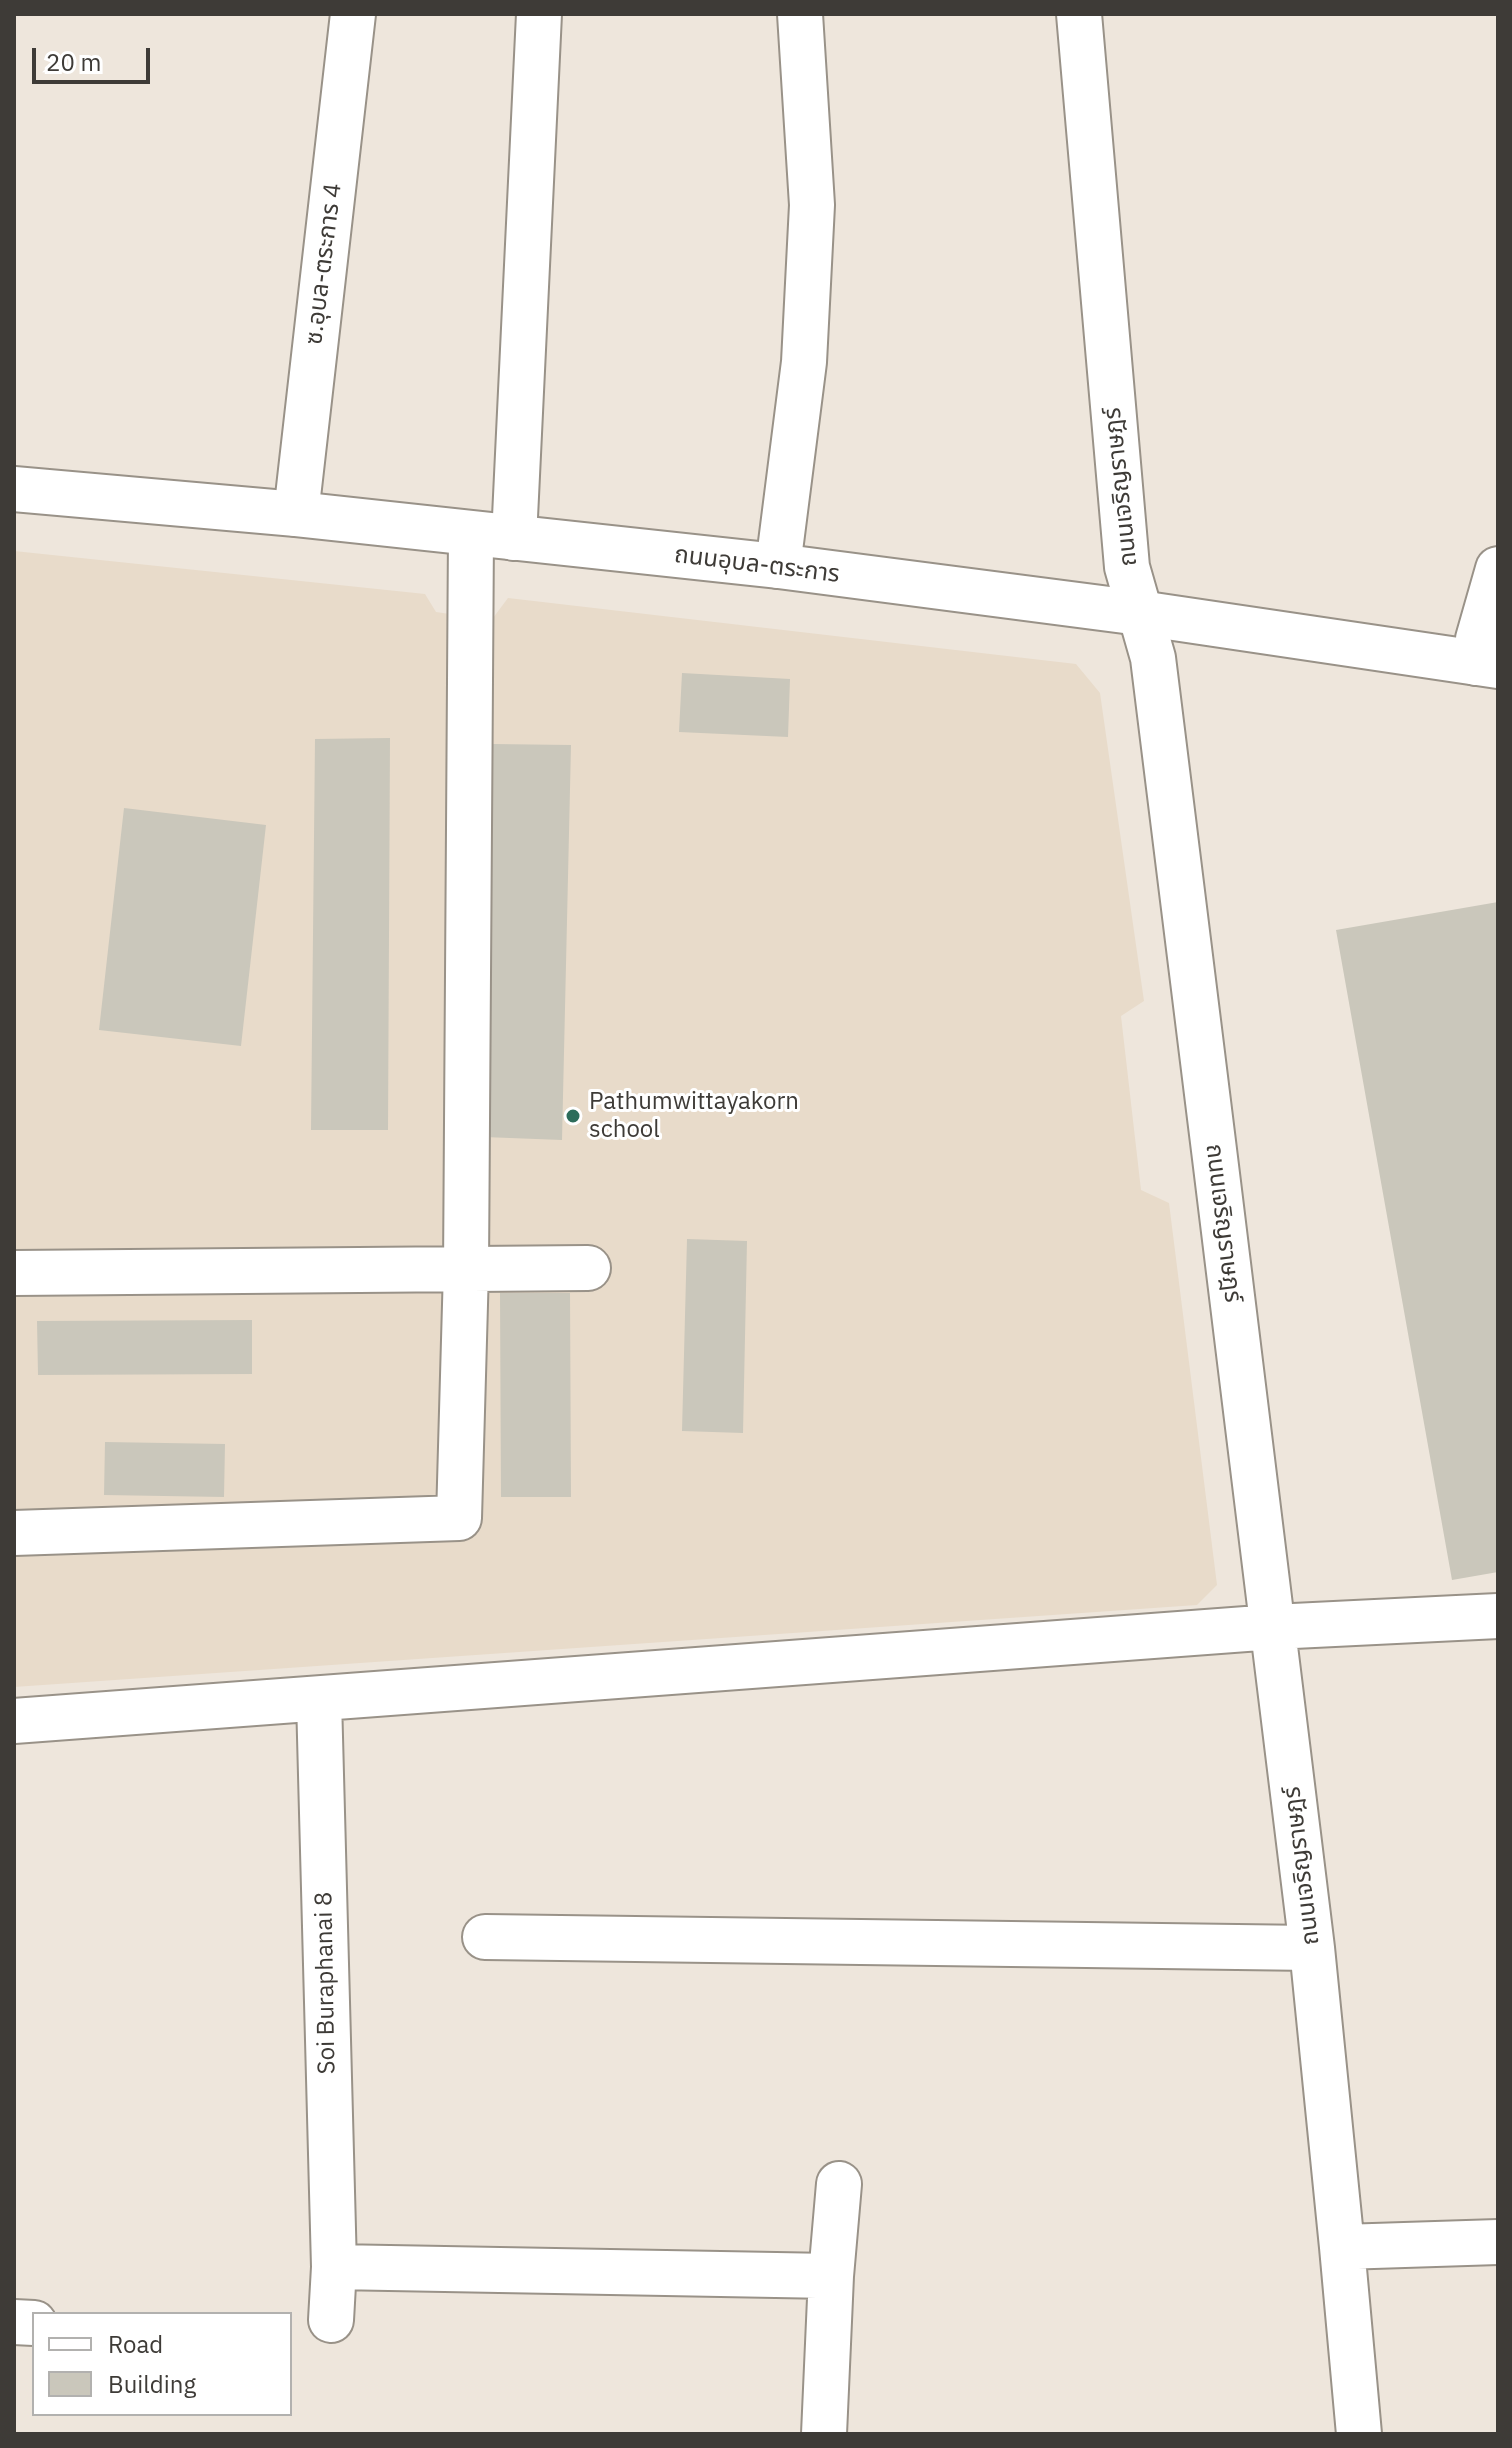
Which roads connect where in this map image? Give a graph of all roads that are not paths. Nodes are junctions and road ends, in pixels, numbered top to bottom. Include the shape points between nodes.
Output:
1 (353, 14) edge
2 (539, 14) edge
3 (800, 14) edge
4 (1079, 14) edge
5 (14, 489) edge
6 (296, 514) junction
7 (471, 534) junction
8 (514, 538) junction
9 (778, 566) junction
10 (1498, 569) edge
11 (1140, 613) junction
12 (1487, 664) edge
13 (588, 1268) dead end
14 (466, 1269) junction
15 (14, 1273) edge
16 (14, 1533) edge
17 (1498, 1616) edge
18 (1273, 1627) junction
19 (319, 1699) junction
20 (14, 1721) edge
21 (485, 1937) dead end
22 (1312, 1948) junction
23 (839, 2184) dead end
24 (1498, 2242) edge
25 (1342, 2247) junction
26 (334, 2267) junction
27 (831, 2276) junction
28 (331, 2320) dead end
29 (824, 2434) edge
30 (1359, 2434) edge

1 - 6 street, ซ.อุบล-ตระการ 4
2 - 8 street
3 - 9 street via 812,205 804,362
4 - 11 street, ถนนเจริญราษฎร์ via 1127,567
5 - 6 street, ถนนอุบล-ตระการ
6 - 7 street, ถนนอุบล-ตระการ
7 - 8 street, ถนนอุบล-ตระการ
7 - 14 street
8 - 9 street, ถนนอุบล-ตระการ
9 - 11 street, ถนนอุบล-ตระการ
10 - 12 street via 1478,639
11 - 12 street, ถนนอุบล-ตระการ
11 - 18 street, ถนนเจริญราษฎร์ via 1153,658
13 - 14 street
14 - 15 street
14 - 16 street via 459,1518
17 - 18 street
18 - 19 street
18 - 22 street, ถนนเจริญราษฎร์
19 - 20 street
19 - 26 street, Soi Buraphanai 8
21 - 22 street
22 - 25 street, ถนนเจริญราษฎร์
23 - 27 street
24 - 25 street
25 - 30 street, ถนนเจริญราษฎร์
26 - 27 street
26 - 28 street, Soi Buraphanai 8
27 - 29 street

